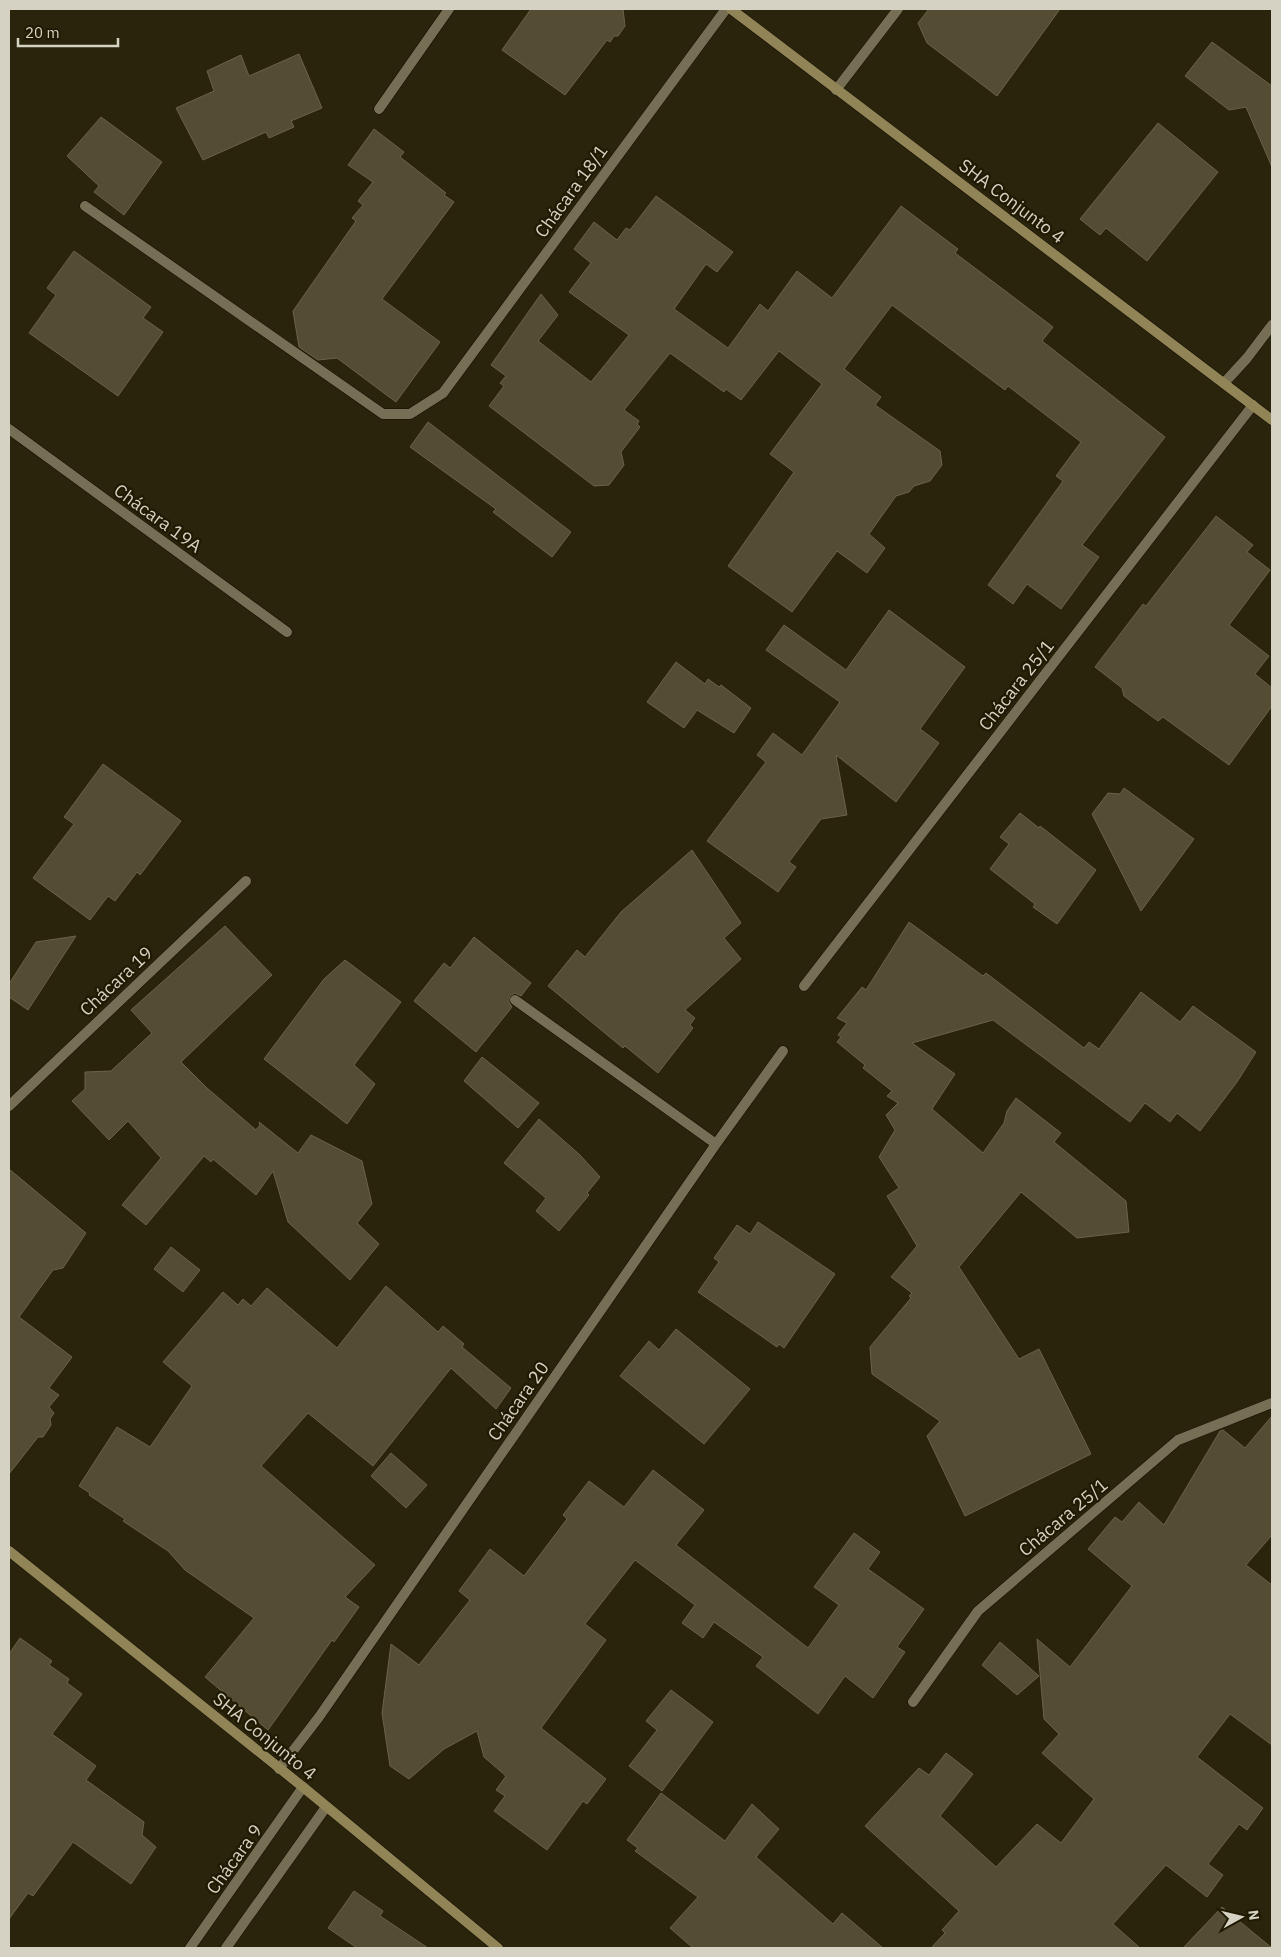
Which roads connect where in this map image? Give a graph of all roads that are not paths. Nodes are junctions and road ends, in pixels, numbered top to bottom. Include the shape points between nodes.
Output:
1 (449, 9) edge
2 (726, 9) edge
3 (731, 9) edge
4 (898, 9) edge
5 (836, 90) junction
6 (378, 109) dead end
7 (85, 206) dead end
8 (1272, 325) edge
9 (1225, 382) junction
10 (1253, 405) junction
11 (1272, 420) edge
12 (9, 430) edge
13 (287, 632) dead end
14 (246, 881) dead end
15 (804, 986) dead end
16 (515, 1000) dead end
17 (783, 1051) dead end
18 (9, 1106) edge
19 (716, 1144) junction
20 (1272, 1403) edge
21 (9, 1551) edge
22 (913, 1702) dead end
23 (279, 1769) junction
24 (303, 1787) junction
25 (326, 1807) junction
26 (190, 1948) edge
27 (226, 1948) edge
28 (498, 1948) edge

1 - 6 street
2 - 7 street, Chácara 18/1 via 443,393 410,414 383,414
3 - 5 street, SHA Conjunto 4
4 - 5 street
5 - 9 street, SHA Conjunto 4
8 - 9 street
9 - 10 street, SHA Conjunto 4
10 - 11 street, SHA Conjunto 4
10 - 15 street, Chácara 25/1
12 - 13 street, Chácara 19A
14 - 18 street, Chácara 19
16 - 19 street
17 - 19 street, Chácara 20
19 - 23 street, Chácara 20
20 - 22 street, Chácara 25/1 via 1178,1440 978,1611
21 - 23 street, SHA Conjunto 4
23 - 24 street, SHA Conjunto 4
24 - 25 street, SHA Conjunto 4
24 - 26 street, Chácara 9
25 - 27 street
25 - 28 street, SHA Conjunto 4

